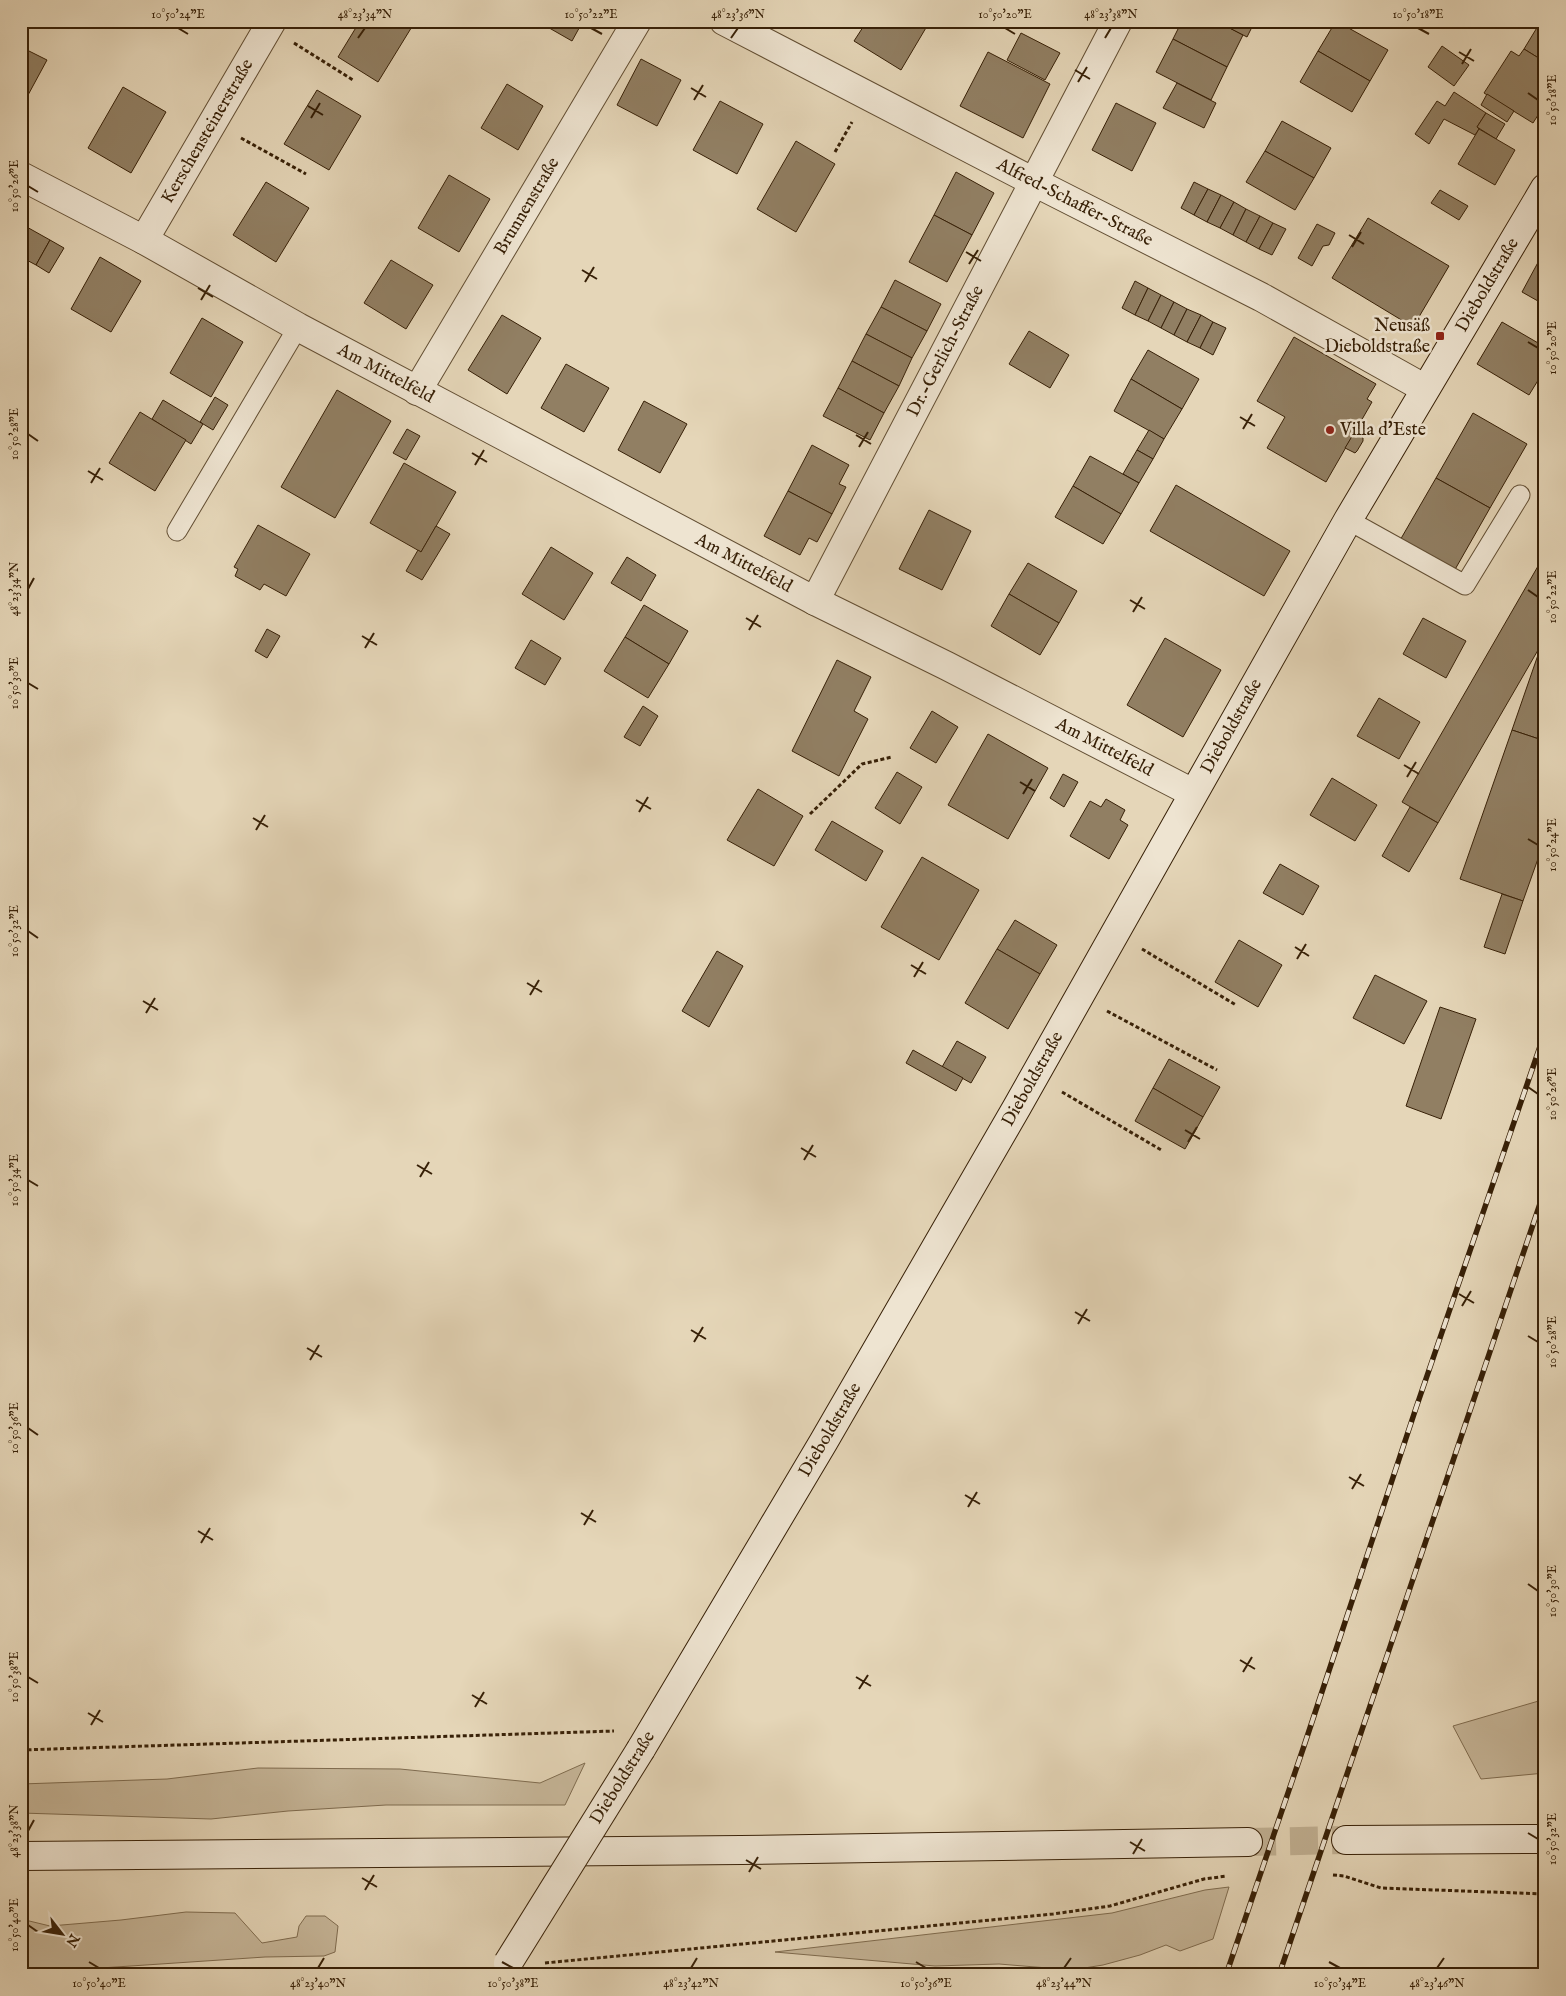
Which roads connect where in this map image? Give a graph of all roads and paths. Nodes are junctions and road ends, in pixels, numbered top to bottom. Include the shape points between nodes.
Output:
1 (637, 21) edge
2 (724, 21) edge
3 (1118, 21) edge
4 (270, 24) edge
5 (353, 80) dead end
6 (213, 123) junction
7 (306, 174) dead end
8 (21, 176) edge
9 (1034, 182) junction
10 (1545, 188) edge
11 (144, 240) junction
12 (298, 327) junction
13 (1424, 388) junction
14 (417, 391) junction
15 (1520, 495) dead end
16 (1348, 520) junction
17 (177, 531) dead end
18 (815, 601) junction
19 (892, 757) dead end
20 (1193, 793) junction
21 (810, 814) dead end
22 (1115, 933) junction
23 (1079, 996) junction
24 (1236, 1005) dead end
25 (1216, 1070) dead end
26 (1034, 1076) junction
27 (1163, 1151) dead end
28 (646, 1740) junction
29 (21, 1750) edge
30 (1545, 1839) edge
31 (1346, 1840) tunnel mouth
32 (1248, 1842) tunnel mouth
33 (21, 1856) edge
34 (1333, 1875) dead end
35 (1230, 1876) dead end
36 (1545, 1894) edge
37 (504, 1969) edge

1 - 14 street, Brunnenstraße
2 - 9 street, Alfred-Schaffer-Straße
3 - 9 street, Dr.-Gerlich-Straße
4 - 5 path
4 - 6 street, Kerschensteinerstraße
6 - 7 path
6 - 11 street, Kerschensteinerstraße
8 - 11 street, Am Mittelfeld
9 - 13 street, Alfred-Schaffer-Straße via 1261,296
9 - 18 street, Dr.-Gerlich-Straße
10 - 13 street, Dieboldstraße
11 - 12 street, Am Mittelfeld
12 - 14 street, Am Mittelfeld
12 - 17 lane
13 - 16 street, Dieboldstraße
14 - 18 street, Am Mittelfeld
15 - 16 lane via 1465,585
16 - 20 street, Dieboldstraße
18 - 20 street, Am Mittelfeld
19 - 21 path via 862,764
20 - 22 street, Dieboldstraße
22 - 23 street, Dieboldstraße
22 - 24 path
23 - 25 path
23 - 26 street, Dieboldstraße
26 - 27 path
26 - 28 street, Dieboldstraße via 829,1433
28 - 29 path
28 - 37 street, Dieboldstraße, bridge
30 - 31 street
32 - 33 street
34 - 36 path via 1381,1888
35 - 37 path via 1204,1879 1110,1906 1053,1914

